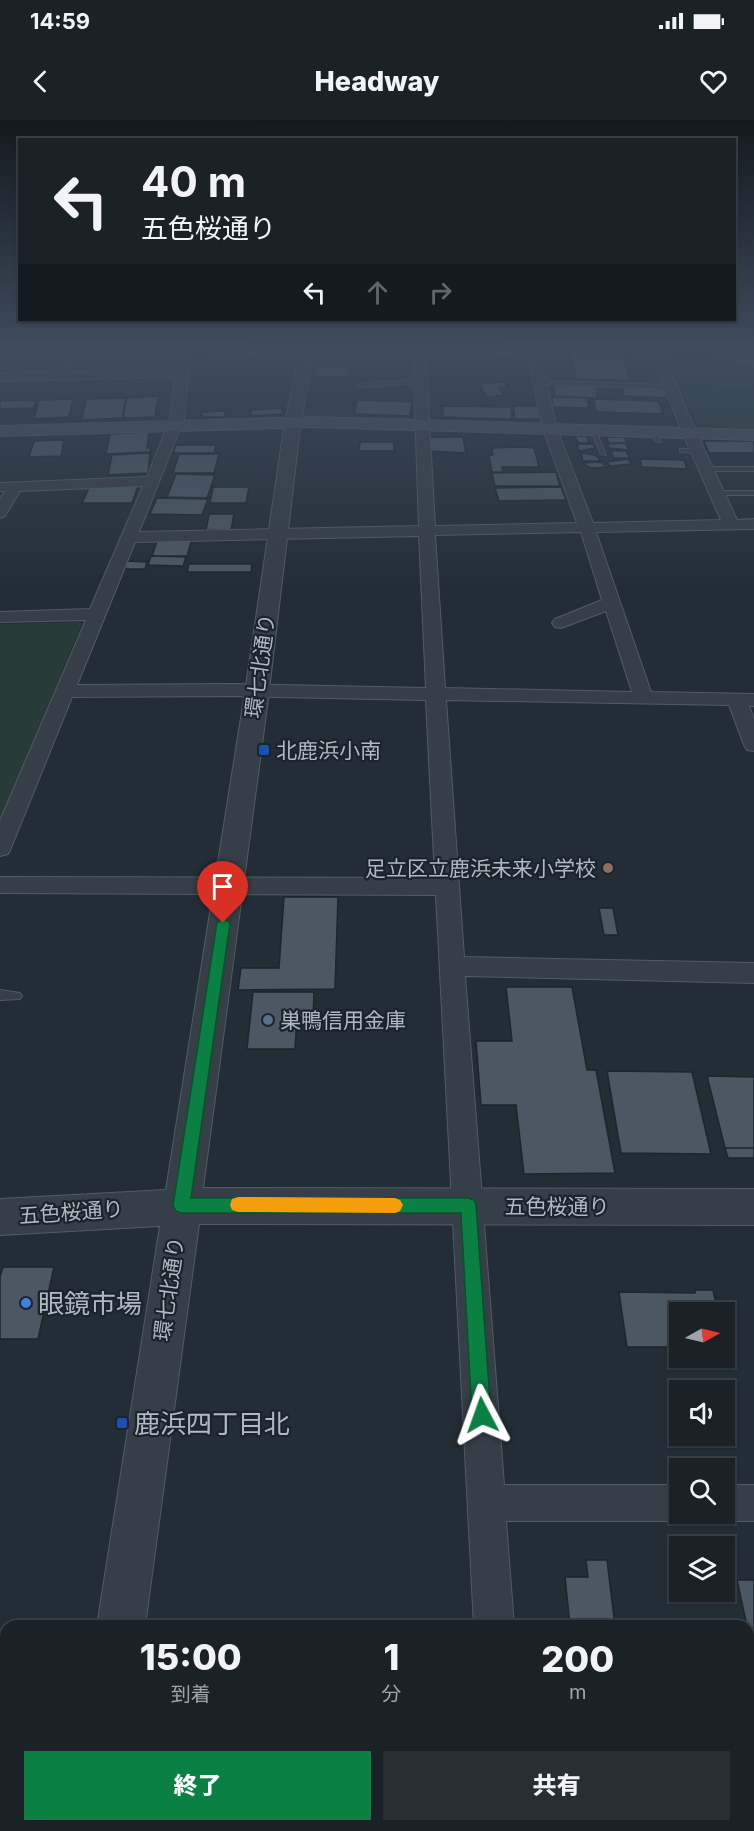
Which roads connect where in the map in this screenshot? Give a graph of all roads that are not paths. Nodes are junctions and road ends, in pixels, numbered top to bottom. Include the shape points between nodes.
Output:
1 (92, 428) edge
2 (174, 428) edge
3 (292, 428) edge
4 (421, 428) edge
5 (513, 428) edge
6 (688, 428) edge
7 (550, 429) junction
8 (593, 430) junction
9 (0, 431) edge
10 (690, 434) junction
11 (754, 435) edge
12 (682, 450) dead end
13 (698, 451) junction
14 (604, 454) dead end
15 (706, 469) junction
16 (754, 469) edge
17 (153, 481) junction
18 (7, 486) edge
19 (717, 493) junction
20 (754, 493) edge
21 (0, 513) edge
22 (731, 524) junction
23 (754, 524) edge
24 (587, 528) junction
25 (426, 530) junction
26 (277, 534) junction
27 (130, 537) junction
28 (612, 602) junction
29 (99, 614) junction
30 (0, 617) edge
31 (561, 623) dead end
32 (66, 691) junction
33 (257, 691) junction
34 (437, 696) junction
35 (644, 699) junction
36 (745, 700) edge
37 (754, 745) edge
38 (0, 848) edge
39 (0, 885) edge
40 (228, 886) junction
41 (447, 887) junction
42 (452, 966) junction
43 (754, 973) edge
44 (0, 995) edge
45 (16, 996) dead end
46 (467, 1205) junction
47 (181, 1206) junction
48 (754, 1207) edge
49 (0, 1216) edge
50 (488, 1503) junction
51 (669, 1503) edge
52 (735, 1503) edge
53 (754, 1503) edge
54 (122, 1620) edge
55 (494, 1620) edge

1 - 9 main road
2 - 17 street
3 - 26 street, 環七北通り
4 - 25 street
5 - 7 main road
6 - 10 street
7 - 8 main road
7 - 24 street
8 - 10 main road via 657,437
8 - 14 lane
10 - 11 main road
10 - 13 street
12 - 13 lane
13 - 15 street
15 - 16 lane
15 - 19 street
17 - 18 street
17 - 27 street
18 - 21 street
19 - 20 lane
19 - 22 street
22 - 23 street
22 - 24 street
24 - 25 street
24 - 28 street
25 - 26 street
25 - 34 street
26 - 27 street
26 - 33 street, 環七北通り
27 - 29 street
28 - 31 street
28 - 35 street
29 - 30 street
29 - 32 street
32 - 33 street
32 - 38 street
33 - 34 street
33 - 40 street, 環七北通り
34 - 35 street
34 - 41 street
35 - 36 street
36 - 37 street
39 - 40 street
40 - 41 street
40 - 47 street, 環七北通り
41 - 42 street
42 - 43 street
42 - 46 street
44 - 45 lane
46 - 47 street, 五色桜通り
46 - 48 street, 五色桜通り
46 - 50 street
47 - 49 street, 五色桜通り
47 - 54 street, 環七北通り
50 - 51 street
50 - 55 street
52 - 53 street

